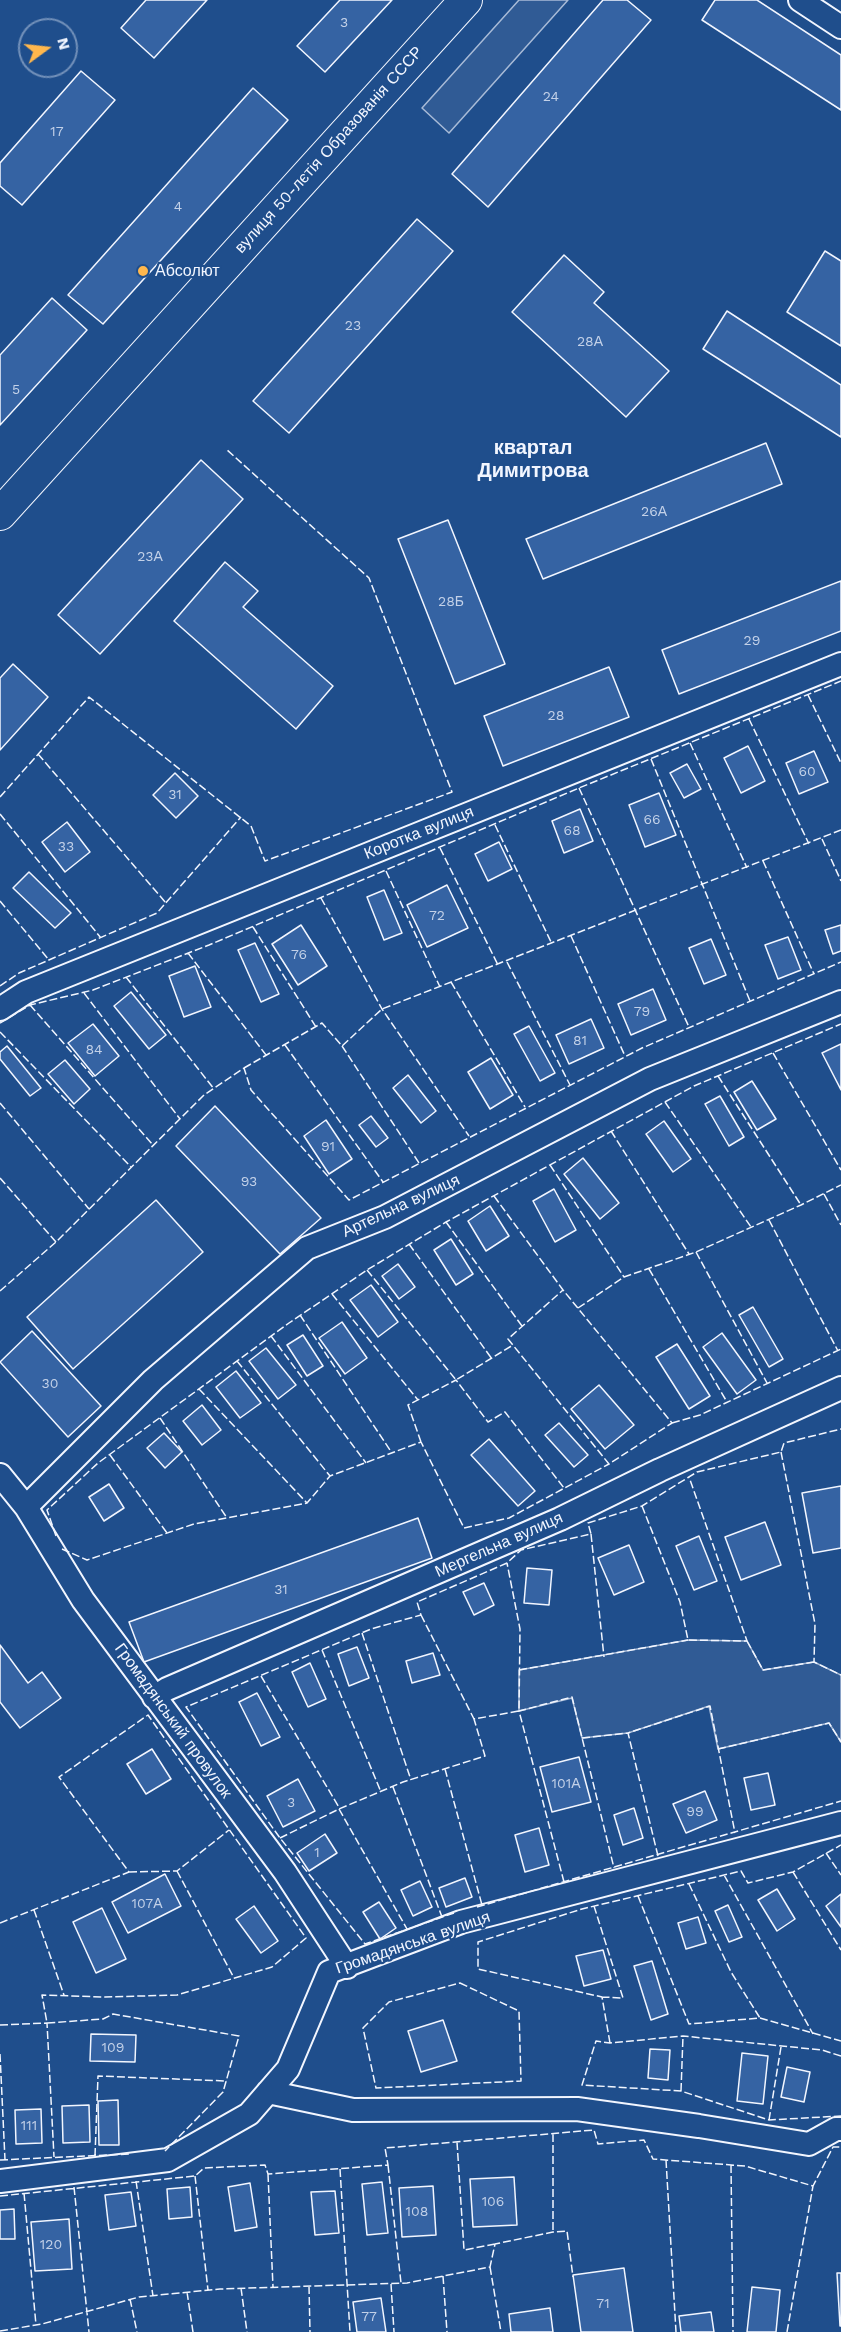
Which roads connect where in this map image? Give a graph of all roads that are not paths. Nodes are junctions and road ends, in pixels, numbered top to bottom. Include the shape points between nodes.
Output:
1 (466, 0) edge
2 (800, 0) edge
3 (841, 27) edge
4 (0, 514) edge
5 (841, 663) edge
6 (841, 1002) edge
7 (0, 1009) edge
8 (841, 1388) edge
9 (0, 1475) edge
10 (26, 1507) junction
11 (154, 1697) junction
12 (841, 1823) edge
13 (347, 1967) junction
14 (268, 2092) junction
15 (841, 2129) edge
16 (0, 2181) edge

1 - 4 street, вулиця 50-лєтія Образованія СССР
2 - 3 street
5 - 7 street, Коротка вулиця via 26,992
6 - 10 street, Артельна вулиця via 650,1079 385,1217 308,1248 153,1380
8 - 11 street, Мергельна вулиця via 560,1519
9 - 10 street, Громадянський провулок
10 - 11 street, Громадянський провулок via 83,1599
11 - 13 street, Громадянський провулок via 285,1872
12 - 13 street, Громадянська вулиця via 461,1922
13 - 14 street, Громадянська вулиця via 329,1972 288,2069
14 - 15 street via 353,2110 577,2109 809,2144
14 - 16 street, Громадянська вулиця via 249,2114 168,2160

